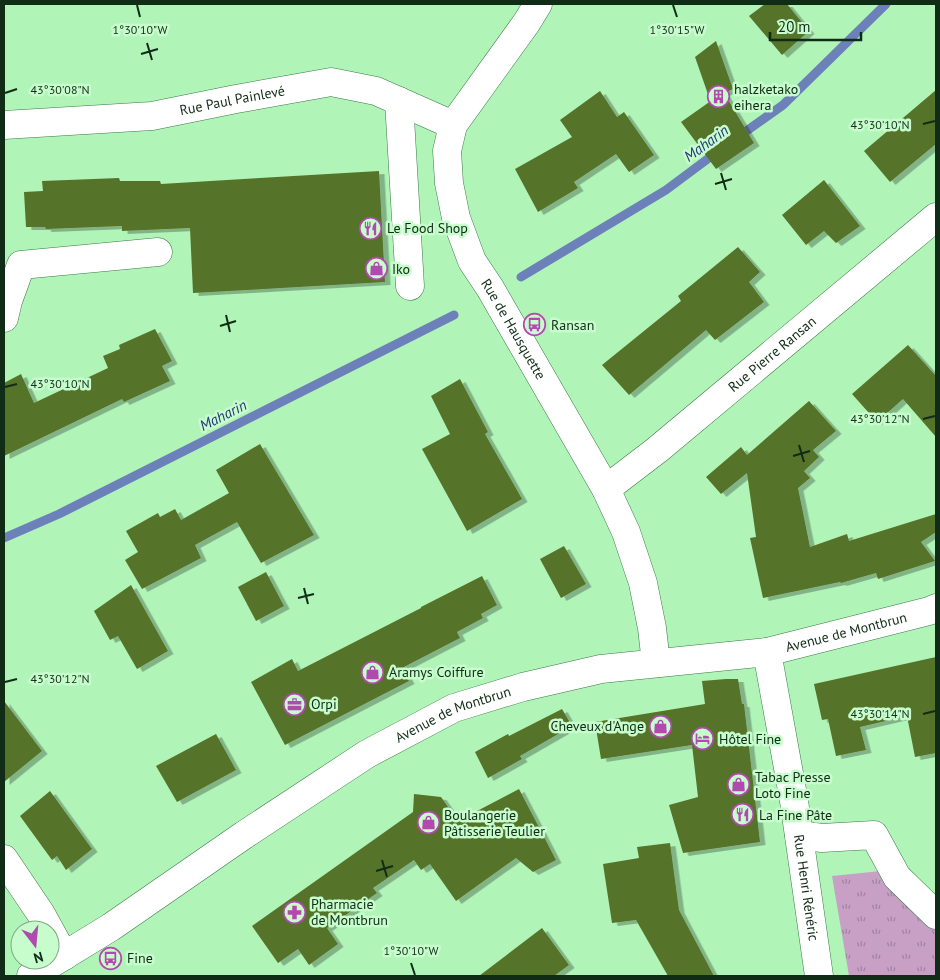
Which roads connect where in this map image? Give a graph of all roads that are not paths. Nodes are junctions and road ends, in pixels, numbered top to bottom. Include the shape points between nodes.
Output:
1 (538, 4) edge
2 (399, 101) junction
3 (4, 125) edge
4 (453, 125) junction
5 (936, 217) edge
6 (158, 252) dead end
7 (410, 286) dead end
8 (4, 318) edge
9 (606, 489) junction
10 (936, 608) edge
11 (767, 652) junction
12 (656, 663) junction
13 (799, 835) junction
14 (4, 859) edge
15 (936, 915) edge
16 (64, 956) junction
17 (31, 976) edge
18 (819, 976) edge

1 - 4 street, Rue de Hausquette
2 - 3 street, Rue Paul Painlevé via 376,91 331,82 152,116
2 - 4 street, Rue Paul Painlevé
2 - 7 street
4 - 9 street, Rue de Hausquette via 447,151 449,183 456,218 472,261
5 - 9 street, Rue Pierre Ransan
6 - 8 street via 21,265
9 - 12 street, Rue de Hausquette via 626,532 643,582
10 - 11 street, Avenue de Montbrun
11 - 12 street, Avenue de Montbrun
11 - 13 street, Rue Henri Rénéric
12 - 16 street, Avenue de Montbrun via 601,669 523,687 454,708 360,760
13 - 15 street via 822,838 874,835 896,877
13 - 18 street, Rue Henri Rénéric
14 - 16 street via 41,914
16 - 17 street, Avenue de Montbrun

